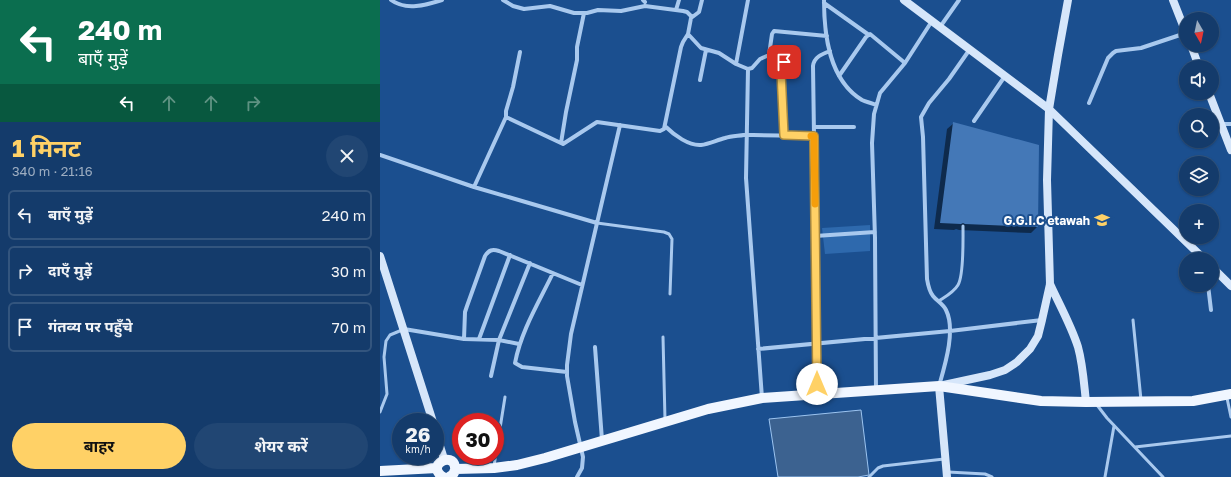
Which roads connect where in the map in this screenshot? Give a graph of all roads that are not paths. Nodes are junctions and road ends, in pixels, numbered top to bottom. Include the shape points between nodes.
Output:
1 (391, 0) edge
2 (442, 0) edge
3 (503, 0) edge
4 (679, 0) edge
5 (702, 0) edge
6 (748, 0) edge
7 (904, 0) edge
8 (959, 0) edge
9 (1068, 0) edge
10 (1173, 0) edge
11 (509, 2) edge
12 (824, 2) edge
13 (676, 10) junction
14 (584, 13) junction
15 (1179, 15) edge
16 (693, 16) junction
17 (932, 21) junction
18 (940, 27) junction
19 (688, 34) junction
20 (869, 34) junction
21 (1179, 35) edge
22 (827, 36) junction
23 (970, 49) junction
24 (706, 50) junction
25 (830, 51) junction
26 (520, 52) dead end
27 (784, 62) dead end
28 (905, 62) junction
29 (736, 64) junction
30 (748, 69) junction
31 (840, 76) junction
32 (1005, 76) junction
33 (700, 80) dead end
34 (1212, 100) edge
35 (1089, 103) dead end
36 (876, 105) junction
37 (1050, 109) junction
38 (506, 117) junction
39 (974, 121) dead end
40 (1221, 124) junction
41 (1231, 124) edge
42 (620, 125) junction
43 (666, 127) junction
44 (814, 127) junction
45 (854, 127) dead end
46 (784, 135) junction
47 (814, 136) junction
48 (562, 143) junction
49 (1231, 150) edge
50 (380, 155) edge
51 (474, 187) junction
52 (597, 223) junction
53 (963, 226) dead end
54 (875, 232) junction
55 (815, 236) junction
56 (1197, 252) edge
57 (510, 255) junction
58 (380, 256) edge
59 (530, 263) junction
60 (553, 272) junction
61 (1219, 273) edge
62 (1050, 284) junction
63 (582, 285) junction
64 (1231, 286) edge
65 (1209, 292) edge
66 (670, 294) dead end
67 (939, 301) junction
68 (1211, 310) dead end
69 (1042, 320) junction
70 (1133, 320) dead end
71 (404, 329) junction
72 (950, 331) junction
73 (663, 337) dead end
74 (876, 338) junction
75 (464, 339) junction
76 (479, 339) junction
77 (499, 340) junction
78 (519, 344) junction
79 (817, 344) junction
80 (595, 347) dead end
81 (758, 349) junction
82 (567, 372) junction
83 (492, 376) dead end
84 (939, 386) junction
85 (876, 390) junction
86 (815, 394) junction
87 (505, 397) dead end
88 (1227, 397) edge
89 (762, 398) junction
90 (1090, 402) junction
91 (1141, 402) junction
92 (380, 412) edge
93 (430, 413) edge
94 (1231, 417) edge
95 (665, 422) junction
96 (1114, 426) junction
97 (1231, 436) edge
98 (602, 440) junction
99 (580, 446) junction
100 (1135, 447) junction
101 (444, 459) edge
102 (946, 459) junction
103 (438, 465) edge
104 (437, 468) junction
105 (494, 468) junction
106 (380, 471) edge
107 (452, 473) edge
108 (947, 474) edge
109 (443, 477) edge
110 (577, 477) edge
111 (869, 477) edge
112 (992, 477) edge
113 (1105, 477) edge
114 (1163, 477) edge

1 - 2 street via 403,6 420,6
3 - 11 street
4 - 13 street
5 - 16 street via 699,12
6 - 29 street
7 - 17 street
8 - 18 street
9 - 37 street
10 - 15 street
11 - 14 street via 524,9 550,6 574,13
12 - 20 street
12 - 22 street
13 - 14 street via 645,6 621,11 598,10
13 - 16 street
14 - 48 street
16 - 19 street
17 - 18 street
17 - 28 street
18 - 23 street
19 - 24 street
19 - 43 street via 681,47
20 - 28 street
20 - 31 street
21 - 35 street via 1141,48 1112,52
22 - 25 street
22 - 30 street via 774,31 769,56 760,59
23 - 32 street
23 - 67 street via 928,103 921,117 926,279 933,296
24 - 29 street via 720,54
24 - 33 street
25 - 31 street via 836,72
25 - 44 street via 820,55 813,63
26 - 38 street
27 - 46 street via 781,72
28 - 36 street via 880,93
29 - 30 street
30 - 81 street via 746,178
31 - 36 street via 853,93
32 - 37 street
32 - 39 street
34 - 40 street
36 - 54 street via 872,143
37 - 56 street
37 - 62 street via 1046,180
38 - 48 street
38 - 51 street
40 - 41 street
40 - 49 street
42 - 43 street via 660,131
42 - 48 street via 597,122
42 - 52 street
43 - 46 street, bridge via 673,134 696,145 744,135
44 - 45 street
44 - 47 street
46 - 47 street
47 - 55 street
50 - 51 street
51 - 52 street
52 - 63 street
52 - 66 lane via 669,234 673,247
53 - 67 lane via 959,282 955,289
54 - 55 street
54 - 74 street
55 - 79 street
57 - 59 street
57 - 75 street via 493,250 485,256 465,312
57 - 76 street
58 - 71 street
59 - 60 street
59 - 77 street
60 - 63 street
60 - 78 street
61 - 64 street
62 - 69 street
62 - 90 street via 1078,346
63 - 82 street via 571,334
65 - 68 street
67 - 72 street via 946,309
69 - 72 street
69 - 84 street via 1038,336 1030,349 1005,370
70 - 91 lane
71 - 75 street
71 - 92 lane via 390,334 386,341 386,394
71 - 93 street
72 - 74 street
72 - 84 street
73 - 95 lane
74 - 79 street
74 - 85 street
75 - 76 street
76 - 77 street
77 - 78 street
77 - 83 street
78 - 82 street via 515,363 522,367
79 - 81 street
79 - 86 street
80 - 98 street
81 - 89 street
82 - 99 street
84 - 85 main road
84 - 90 main road via 1040,401
84 - 102 street
85 - 86 main road
86 - 89 main road
87 - 105 lane
88 - 91 main road via 1193,401
88 - 94 lane
89 - 95 main road via 708,409
90 - 91 main road
90 - 96 lane
95 - 98 main road
96 - 100 lane
96 - 113 lane
97 - 100 lane
98 - 99 main road
99 - 105 main road via 545,458
99 - 110 street via 582,468
100 - 114 lane
101 - 107 main road via 454,464
102 - 108 street
102 - 111 lane via 883,466
103 - 104 main road
104 - 106 main road
104 - 109 main road
105 - 107 main road
108 - 112 lane via 985,474

